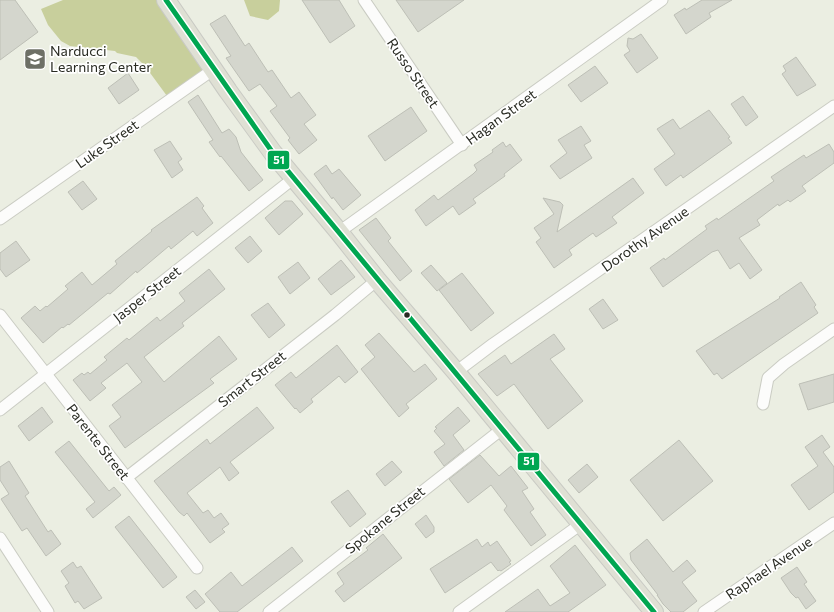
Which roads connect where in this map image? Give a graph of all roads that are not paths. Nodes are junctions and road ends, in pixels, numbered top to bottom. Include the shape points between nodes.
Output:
1 (166, 0) edge
2 (364, 0) edge
3 (662, 0) edge
4 (214, 69) junction
5 (834, 106) edge
6 (462, 145) junction
7 (294, 178) junction
8 (0, 219) edge
9 (339, 232) junction
10 (376, 280) junction
11 (0, 315) edge
12 (834, 329) edge
13 (456, 372) junction
14 (45, 375) junction
15 (763, 404) dead end
16 (0, 410) edge
17 (502, 429) junction
18 (126, 478) junction
19 (581, 524) junction
20 (834, 524) edge
21 (0, 538) edge
22 (197, 568) dead end
23 (48, 612) edge
24 (269, 612) edge
25 (459, 612) edge
26 (654, 612) edge
27 (704, 612) edge

1 - 4 main road
2 - 6 street, Russo Street
3 - 6 street, Hagan Street
4 - 7 main road via 273,153
4 - 8 street, Luke Street
5 - 13 street, Dorothy Avenue
6 - 9 street, Hagan Street
7 - 9 main road
7 - 14 street, Jasper Street
9 - 10 main road
10 - 13 main road
10 - 18 street, Smart Street
11 - 14 street, Parente Street
12 - 15 street via 768,378
13 - 17 main road
14 - 16 street, Jasper Street
14 - 18 street, Parente Street
17 - 19 main road
17 - 24 street, Spokane Street
18 - 22 street, Parente Street
19 - 25 street
19 - 26 main road
20 - 27 street, Raphael Avenue
21 - 23 street

